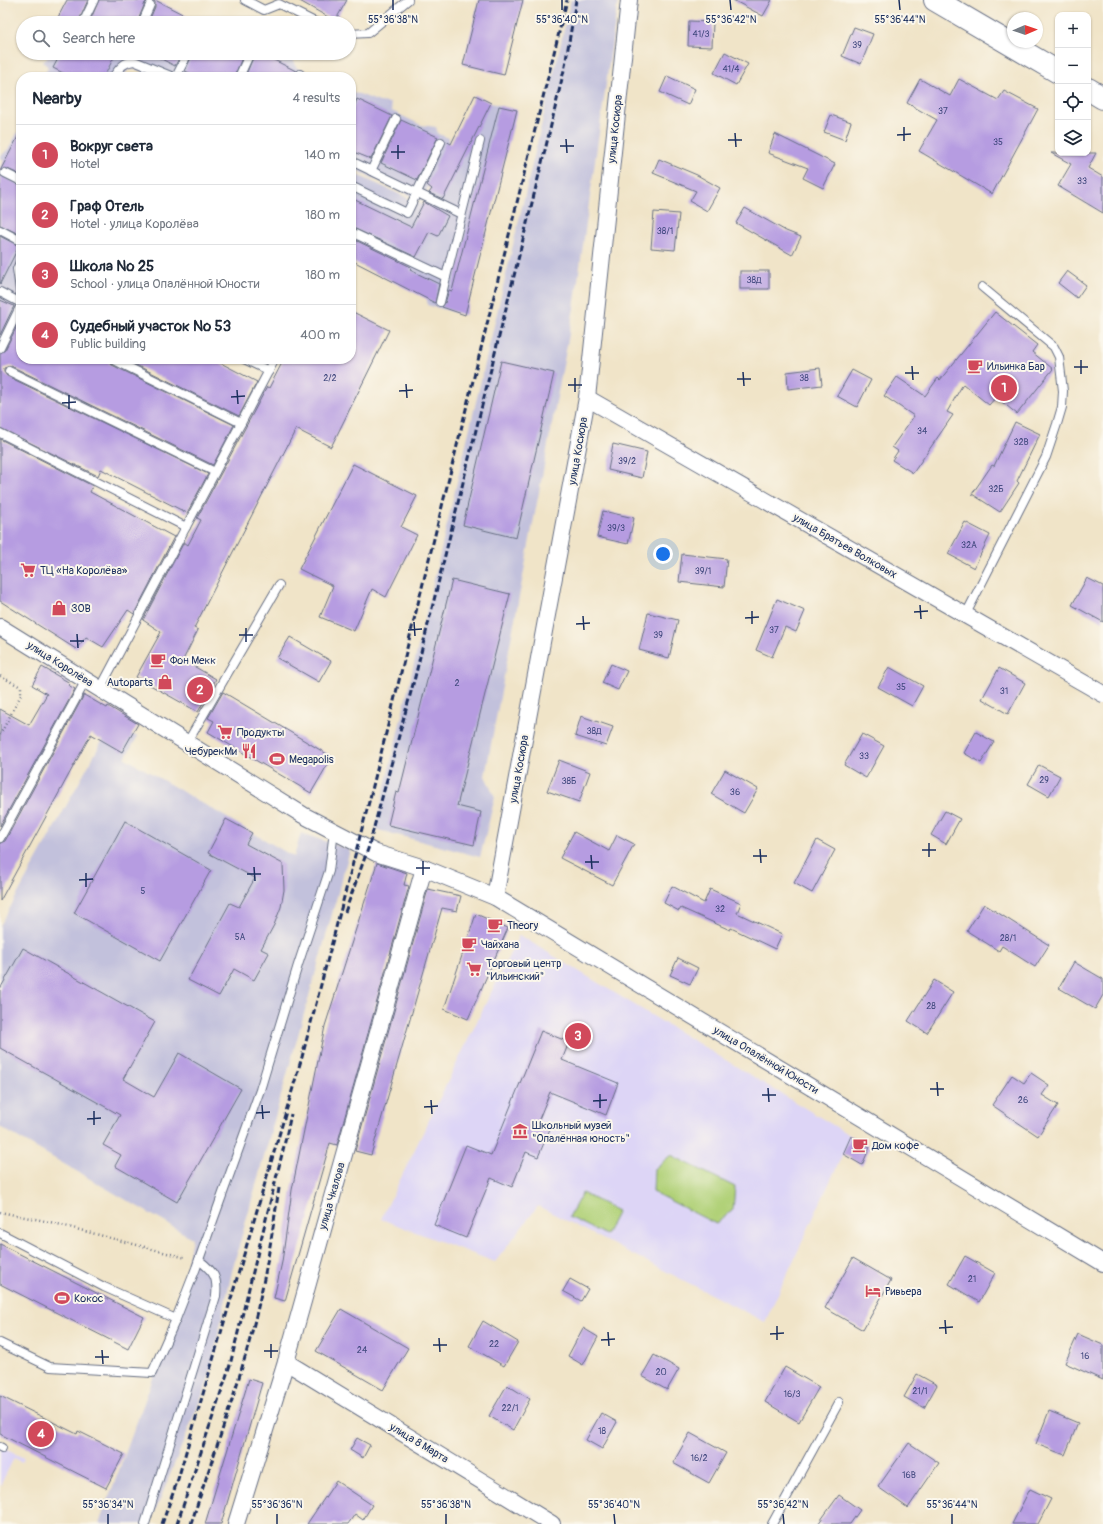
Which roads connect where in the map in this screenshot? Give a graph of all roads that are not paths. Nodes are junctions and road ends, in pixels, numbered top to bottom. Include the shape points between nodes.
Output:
1 (94, 0) edge
2 (245, 0) edge
3 (408, 0) edge
4 (629, 0) edge
5 (935, 0) edge
6 (150, 5) dead end
7 (86, 16) edge
8 (145, 16) edge
9 (303, 16) edge
10 (356, 34) edge
11 (124, 60) edge
12 (184, 60) edge
13 (247, 60) edge
14 (121, 66) junction
15 (1055, 70) edge
16 (117, 72) edge
17 (161, 72) edge
18 (178, 72) edge
19 (241, 72) edge
20 (1091, 91) edge
21 (1103, 98) edge
22 (396, 119) dead end
23 (441, 142) dead end
24 (480, 142) dead end
25 (356, 164) edge
26 (372, 171) junction
27 (5, 173) dead end
28 (16, 178) edge
29 (356, 188) edge
30 (417, 193) junction
31 (461, 214) junction
32 (0, 230) edge
33 (356, 234) edge
34 (16, 238) edge
35 (446, 277) junction
36 (982, 287) dead end
37 (0, 292) edge
38 (16, 301) edge
39 (440, 302) dead end
40 (16, 314) edge
41 (0, 348) edge
42 (122, 364) edge
43 (254, 364) edge
44 (272, 364) edge
45 (9, 370) dead end
46 (269, 371) junction
47 (587, 398) junction
48 (241, 423) junction
49 (0, 433) edge
50 (215, 472) junction
51 (186, 527) junction
52 (279, 585) dead end
53 (965, 616) junction
54 (0, 627) edge
55 (86, 680) junction
56 (100, 689) junction
57 (1103, 694) edge
58 (187, 743) junction
59 (334, 831) junction
60 (0, 838) edge
61 (424, 868) junction
62 (495, 897) junction
63 (0, 1233) edge
64 (199, 1260) junction
65 (1103, 1263) edge
66 (176, 1319) junction
67 (0, 1343) edge
68 (286, 1362) junction
69 (839, 1402) dead end
70 (145, 1524) edge
71 (236, 1524) edge
72 (552, 1524) edge
73 (772, 1524) edge

1 - 7 lane
2 - 9 lane via 264,10 279,4
3 - 10 lane via 368,33
4 - 47 street, улица Косиора
5 - 15 street
6 - 8 lane
11 - 14 lane
12 - 18 lane
13 - 19 lane
14 - 16 lane
14 - 17 lane via 128,61 134,61
20 - 21 street
22 - 26 lane
23 - 30 lane
24 - 31 lane
25 - 26 lane
26 - 30 lane
27 - 28 lane
29 - 30 lane via 407,213
30 - 31 lane
31 - 35 lane
32 - 34 lane
33 - 35 lane
35 - 39 lane
36 - 53 lane via 1054,347 1062,372 1062,407 1046,457
37 - 38 lane
40 - 41 lane
42 - 48 lane
43 - 46 lane
44 - 46 lane
45 - 50 lane
46 - 48 lane
47 - 53 street, улица Братьев Волковых
47 - 62 street, улица Косиора
48 - 50 lane
49 - 51 lane
50 - 51 lane
51 - 56 lane
52 - 58 lane
53 - 57 street, улица Братьев Волковых
54 - 55 street, улица Королёва
55 - 56 street, улица Королёва
55 - 60 lane
56 - 58 street, улица Королёва
58 - 59 street, улица Королёва via 303,815
59 - 61 street, улица Опалённой Юности via 376,853
59 - 64 lane via 329,871 260,1090
61 - 62 street, улица Опалённой Юности
61 - 68 street, улица Чкалова
62 - 65 street, улица Опалённой Юности
63 - 66 lane via 104,1287
64 - 66 lane
64 - 70 lane via 212,1270 217,1284 216,1296
66 - 67 lane via 152,1373 50,1367
68 - 71 street, улица Чкалова
68 - 72 street, улица 8 Марта
69 - 73 lane

